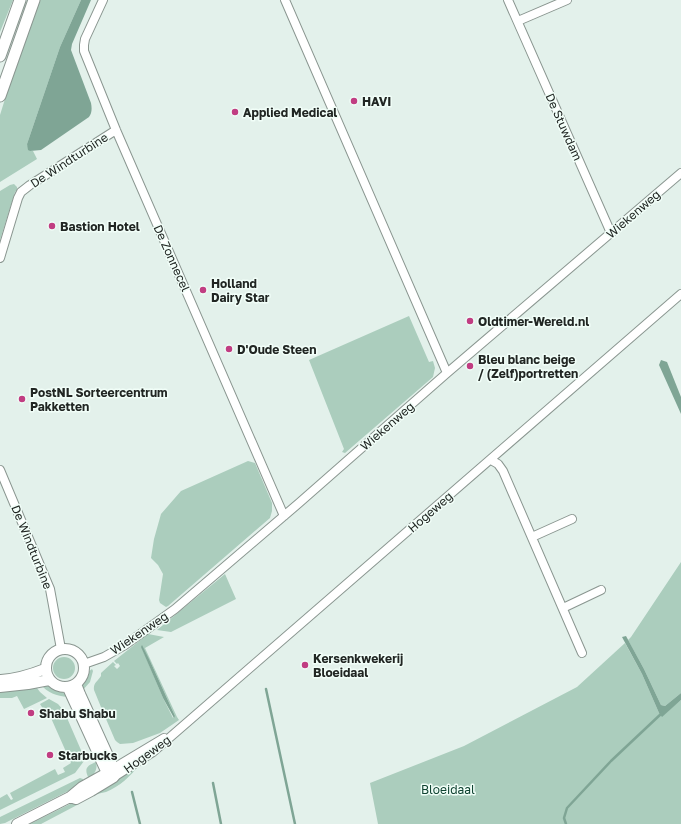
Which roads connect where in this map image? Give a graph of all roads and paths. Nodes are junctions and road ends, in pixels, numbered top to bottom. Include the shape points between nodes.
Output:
1 (20, 0) edge
2 (34, 0) edge
3 (103, 0) edge
4 (284, 0) edge
5 (508, 0) edge
6 (567, 0) edge
7 (518, 21) junction
8 (0, 56) edge
9 (0, 96) edge
10 (116, 130) junction
11 (681, 173) edge
12 (611, 233) junction
13 (0, 258) edge
14 (681, 294) edge
15 (447, 373) junction
16 (490, 460) junction
17 (0, 470) edge
18 (284, 516) junction
19 (572, 519) dead end
20 (532, 537) junction
21 (601, 590) dead end
22 (563, 608) junction
23 (61, 649) junction
24 (582, 653) dead end
25 (84, 664) junction
26 (45, 669) junction
27 (0, 680) edge
28 (49, 680) junction
29 (72, 686) junction
30 (0, 687) edge
31 (111, 773) junction
32 (17, 824) edge

1 - 8 main road
2 - 9 main road
3 - 10 street, De Zonnecel via 85,39 84,51
4 - 15 street
5 - 7 street, De Stuwdam
6 - 7 street
7 - 12 street, De Stuwdam
10 - 13 street, De Windturbine via 21,192
10 - 18 street, De Zonnecel
11 - 12 street, Wiekenweg
12 - 15 street, Wiekenweg
14 - 16 street, Hogeweg
15 - 18 street, Wiekenweg
16 - 20 street via 501,467
16 - 31 street, Hogeweg via 153,752
17 - 23 street, De Windturbine via 50,589
18 - 25 street, Wiekenweg via 156,623 104,657
19 - 20 street
20 - 22 street
21 - 22 street
22 - 24 street
23 - 25 street via 73,650
23 - 26 street via 49,656
25 - 29 street via 82,677
26 - 27 street via 12,680
26 - 28 street
28 - 29 street via 55,686
28 - 30 street
29 - 31 street, Hogeweg
31 - 32 street, Hogeweg

